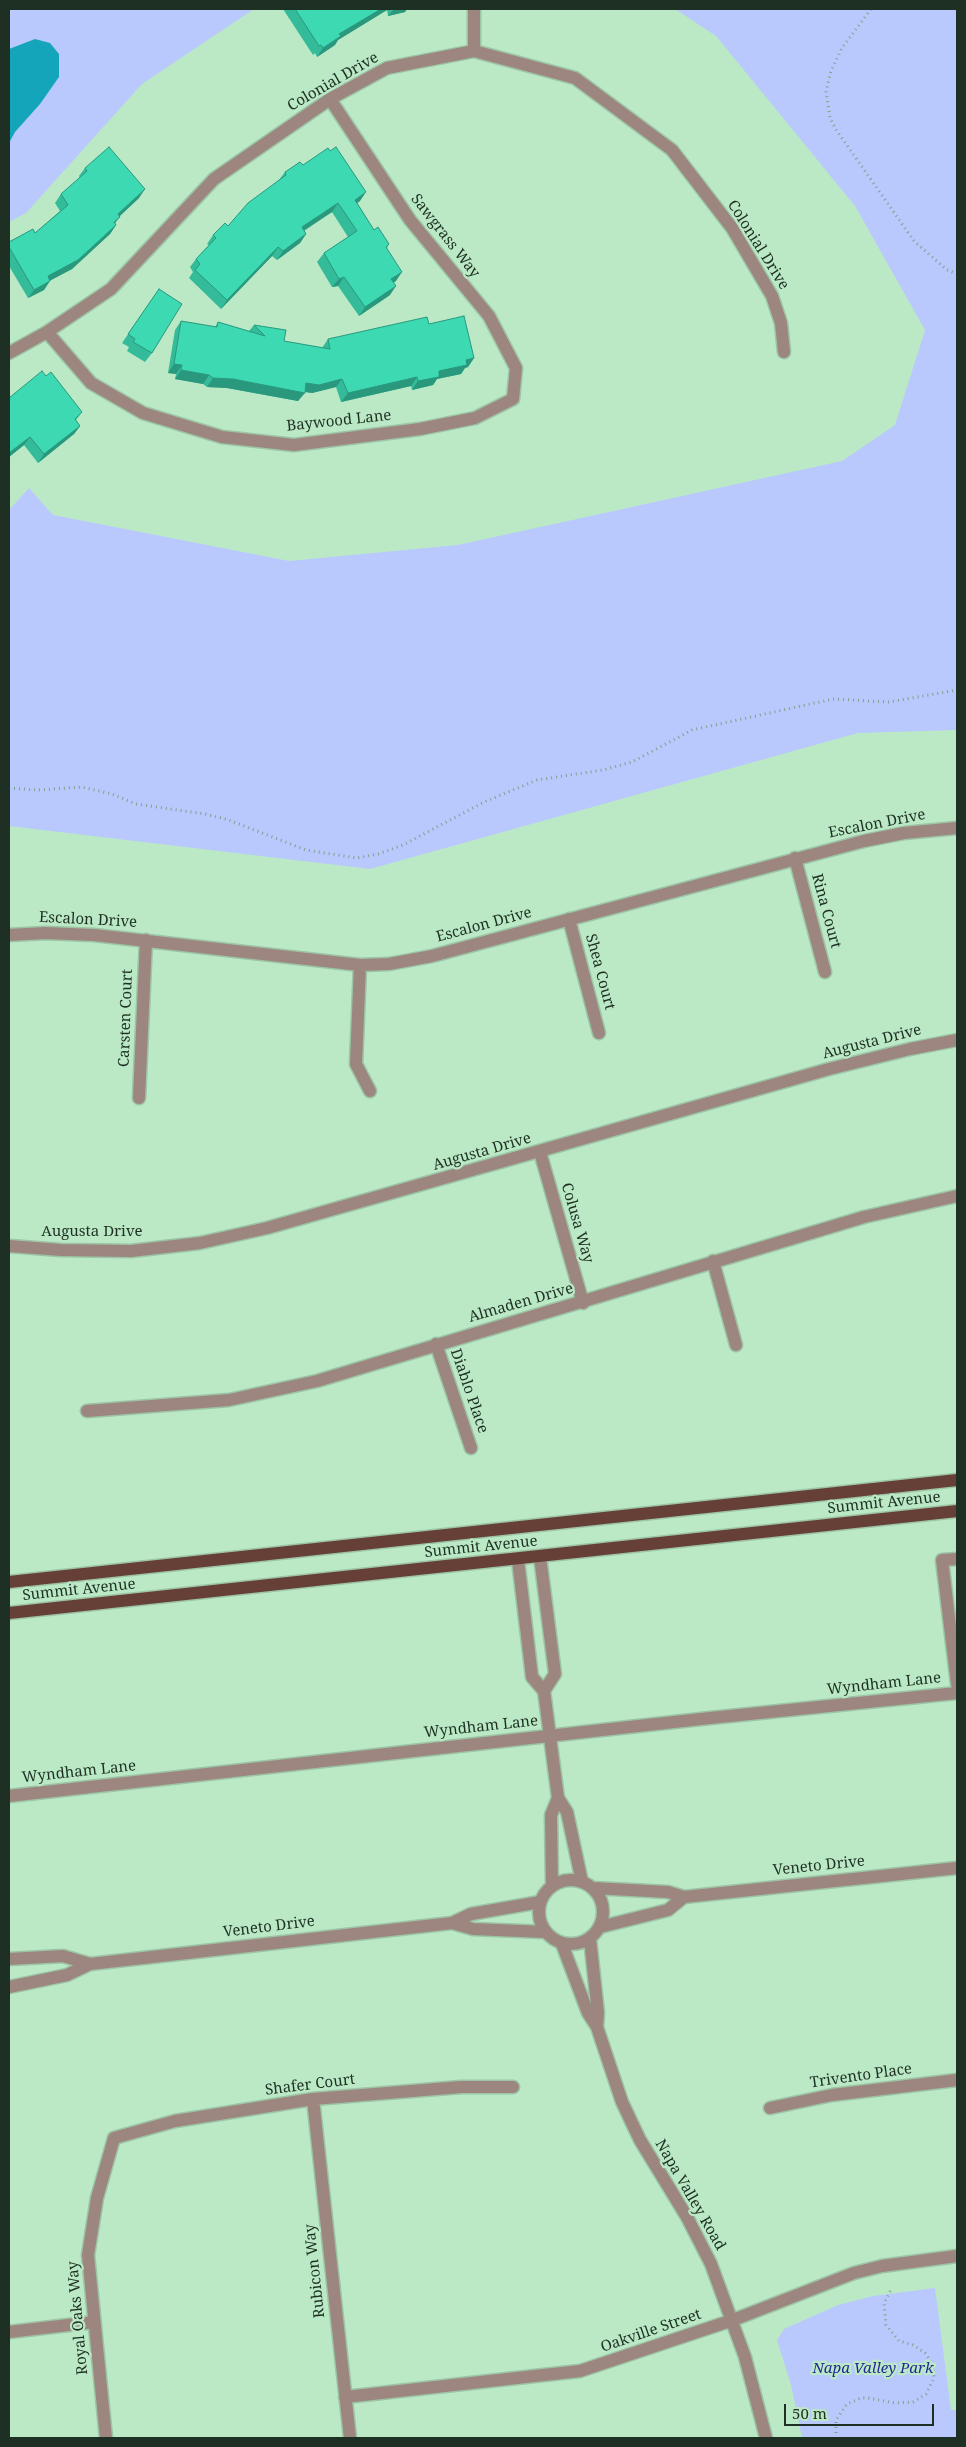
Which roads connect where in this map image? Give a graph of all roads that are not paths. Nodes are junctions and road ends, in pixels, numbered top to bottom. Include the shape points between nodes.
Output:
1 (474, 9) edge
2 (474, 51) junction
3 (330, 99) junction
4 (48, 332) junction
5 (784, 352) dead end
6 (9, 353) edge
7 (514, 399) joint
8 (957, 828) edge
9 (795, 858) junction
10 (569, 919) junction
11 (9, 935) edge
12 (146, 940) junction
13 (360, 965) junction
14 (825, 972) dead end
15 (599, 1032) dead end
16 (957, 1040) edge
17 (370, 1091) dead end
18 (140, 1098) dead end
19 (540, 1152) junction
20 (957, 1196) edge
21 (9, 1246) edge
22 (713, 1261) junction
23 (582, 1303) junction
24 (436, 1344) junction
25 (736, 1345) dead end
26 (87, 1411) dead end
27 (471, 1448) dead end
28 (957, 1480) edge
29 (957, 1512) edge
30 (540, 1557) junction
31 (957, 1559) edge
32 (518, 1560) junction
33 (9, 1582) edge
34 (9, 1613) edge
35 (957, 1684) edge
36 (544, 1691) junction
37 (957, 1693) edge
38 (550, 1736) junction
39 (9, 1796) edge
40 (558, 1798) junction
41 (957, 1868) edge
42 (588, 1885) junction
43 (552, 1886) junction
44 (684, 1897) junction
45 (540, 1902) junction
46 (452, 1922) junction
47 (600, 1927) junction
48 (545, 1932) junction
49 (590, 1939) junction
50 (562, 1944) junction
51 (9, 1959) edge
52 (90, 1964) junction
53 (9, 1988) edge
54 (597, 2028) junction
55 (957, 2080) edge
56 (513, 2087) dead end
57 (313, 2099) junction
58 (770, 2108) dead end
59 (114, 2138) joint
60 (957, 2256) edge
61 (733, 2320) junction
62 (94, 2322) junction
63 (9, 2332) edge
64 (345, 2396) junction
65 (106, 2438) edge
66 (350, 2438) edge
67 (766, 2438) edge

1 - 2 street
2 - 3 street, Colonial Drive via 387,68
2 - 5 street, Colonial Drive via 575,78 672,150 732,228 772,296 781,323
3 - 4 street, Colonial Drive via 214,179 111,289
3 - 7 street, Sawgrass Way via 410,220 489,316 516,368
4 - 6 street, Colonial Drive
4 - 7 street, Baywood Lane via 91,383 143,413 222,437 294,446 475,418
8 - 9 street, Escalon Drive via 872,839
9 - 10 street, Escalon Drive
9 - 14 street, Rina Court
10 - 13 street, Escalon Drive via 432,956 389,964
10 - 15 street, Shea Court
11 - 12 street, Escalon Drive via 69,934
12 - 13 street, Escalon Drive
12 - 18 street, Carsten Court
13 - 17 street via 356,1064
16 - 19 street, Augusta Drive via 910,1048
19 - 21 street, Augusta Drive via 267,1228 200,1243 131,1250
19 - 23 street, Colusa Way
20 - 22 street, Almaden Drive via 864,1217
22 - 23 street, Almaden Drive
22 - 25 street
23 - 24 street, Almaden Drive
24 - 26 street, Almaden Drive via 317,1381 229,1400
24 - 27 street, Diablo Place
28 - 33 main road, Summit Avenue
29 - 30 main road, Summit Avenue
30 - 32 main road, Summit Avenue
30 - 36 street via 555,1674
31 - 35 street via 942,1560
32 - 34 main road, Summit Avenue
32 - 36 street via 532,1677
36 - 38 street
37 - 38 street, Wyndham Lane
38 - 39 street, Wyndham Lane
38 - 40 street
40 - 42 street via 568,1812
40 - 43 street via 551,1815
41 - 44 street, Veneto Drive
42 - 43 street via 567,1880
42 - 44 street, Veneto Drive via 668,1892
42 - 47 street via 603,1905
43 - 45 street
44 - 47 street, Veneto Drive via 668,1910
45 - 46 street, Veneto Drive via 471,1914
45 - 48 street via 540,1923
46 - 48 street, Veneto Drive via 473,1929
46 - 52 street, Veneto Drive
47 - 49 street
48 - 50 street
49 - 50 street via 574,1945
49 - 54 street, Napa Valley Road
50 - 54 street, Napa Valley Road via 588,2013
51 - 52 street, Veneto Drive via 63,1956
52 - 53 street, Veneto Drive via 66,1976
54 - 61 street, Napa Valley Road via 610,2071 633,2125 691,2225 711,2264
55 - 58 street, Trivento Place via 832,2095
56 - 57 street, Shafer Court via 461,2087
57 - 59 street, Shafer Court via 175,2121
57 - 64 street, Rubicon Way
59 - 62 street, Royal Oaks Way via 97,2198 88,2255
60 - 61 street, Oakville Street via 854,2272
61 - 64 street, Oakville Street via 580,2371
61 - 67 street, Napa Valley Road
62 - 63 street
62 - 65 street, Royal Oaks Way
64 - 66 street, Rubicon Way

